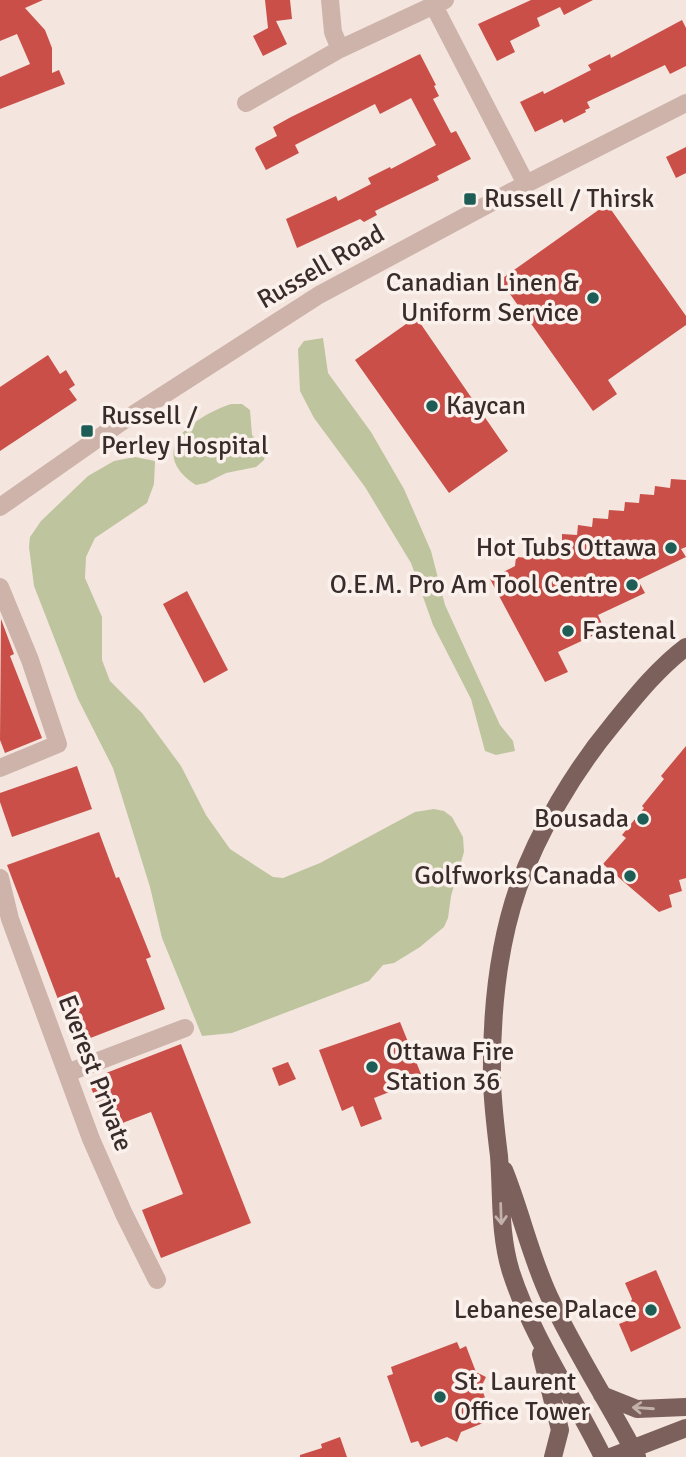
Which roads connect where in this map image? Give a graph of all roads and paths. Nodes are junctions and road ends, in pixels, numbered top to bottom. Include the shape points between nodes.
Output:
1 (330, 0) edge
2 (439, 3) edge
3 (340, 49) junction
4 (246, 103) dead end
5 (686, 103) edge
6 (526, 184) junction
7 (0, 507) edge
8 (0, 587) edge
9 (686, 647) edge
10 (0, 768) edge
11 (0, 878) edge
12 (185, 1028) dead end
13 (66, 1073) junction
14 (499, 1157) junction
15 (157, 1280) dead end
16 (533, 1323) junction
17 (602, 1395) junction
18 (686, 1407) edge
19 (686, 1428) edge
20 (635, 1453) edge
21 (553, 1457) edge
22 (603, 1457) edge
23 (611, 1457) edge

1 - 3 street
2 - 3 street
2 - 6 street
3 - 4 street
5 - 6 street, Russell Road
6 - 7 street, Russell Road via 319,295 120,423
8 - 10 street via 58,744
9 - 14 main road via 589,753 518,887 494,1017 492,1083
11 - 13 street, Everest Private via 9,919
12 - 13 street
13 - 15 street, Everest Private via 91,1139
14 -> 16 main road via 502,1234 511,1271
14 - 17 main road via 548,1294
16 - 21 main road via 559,1422
16 - 22 main road
18 -> 17 main road via 637,1409
17 - 20 main road
19 - 20 main road
20 - 23 main road

